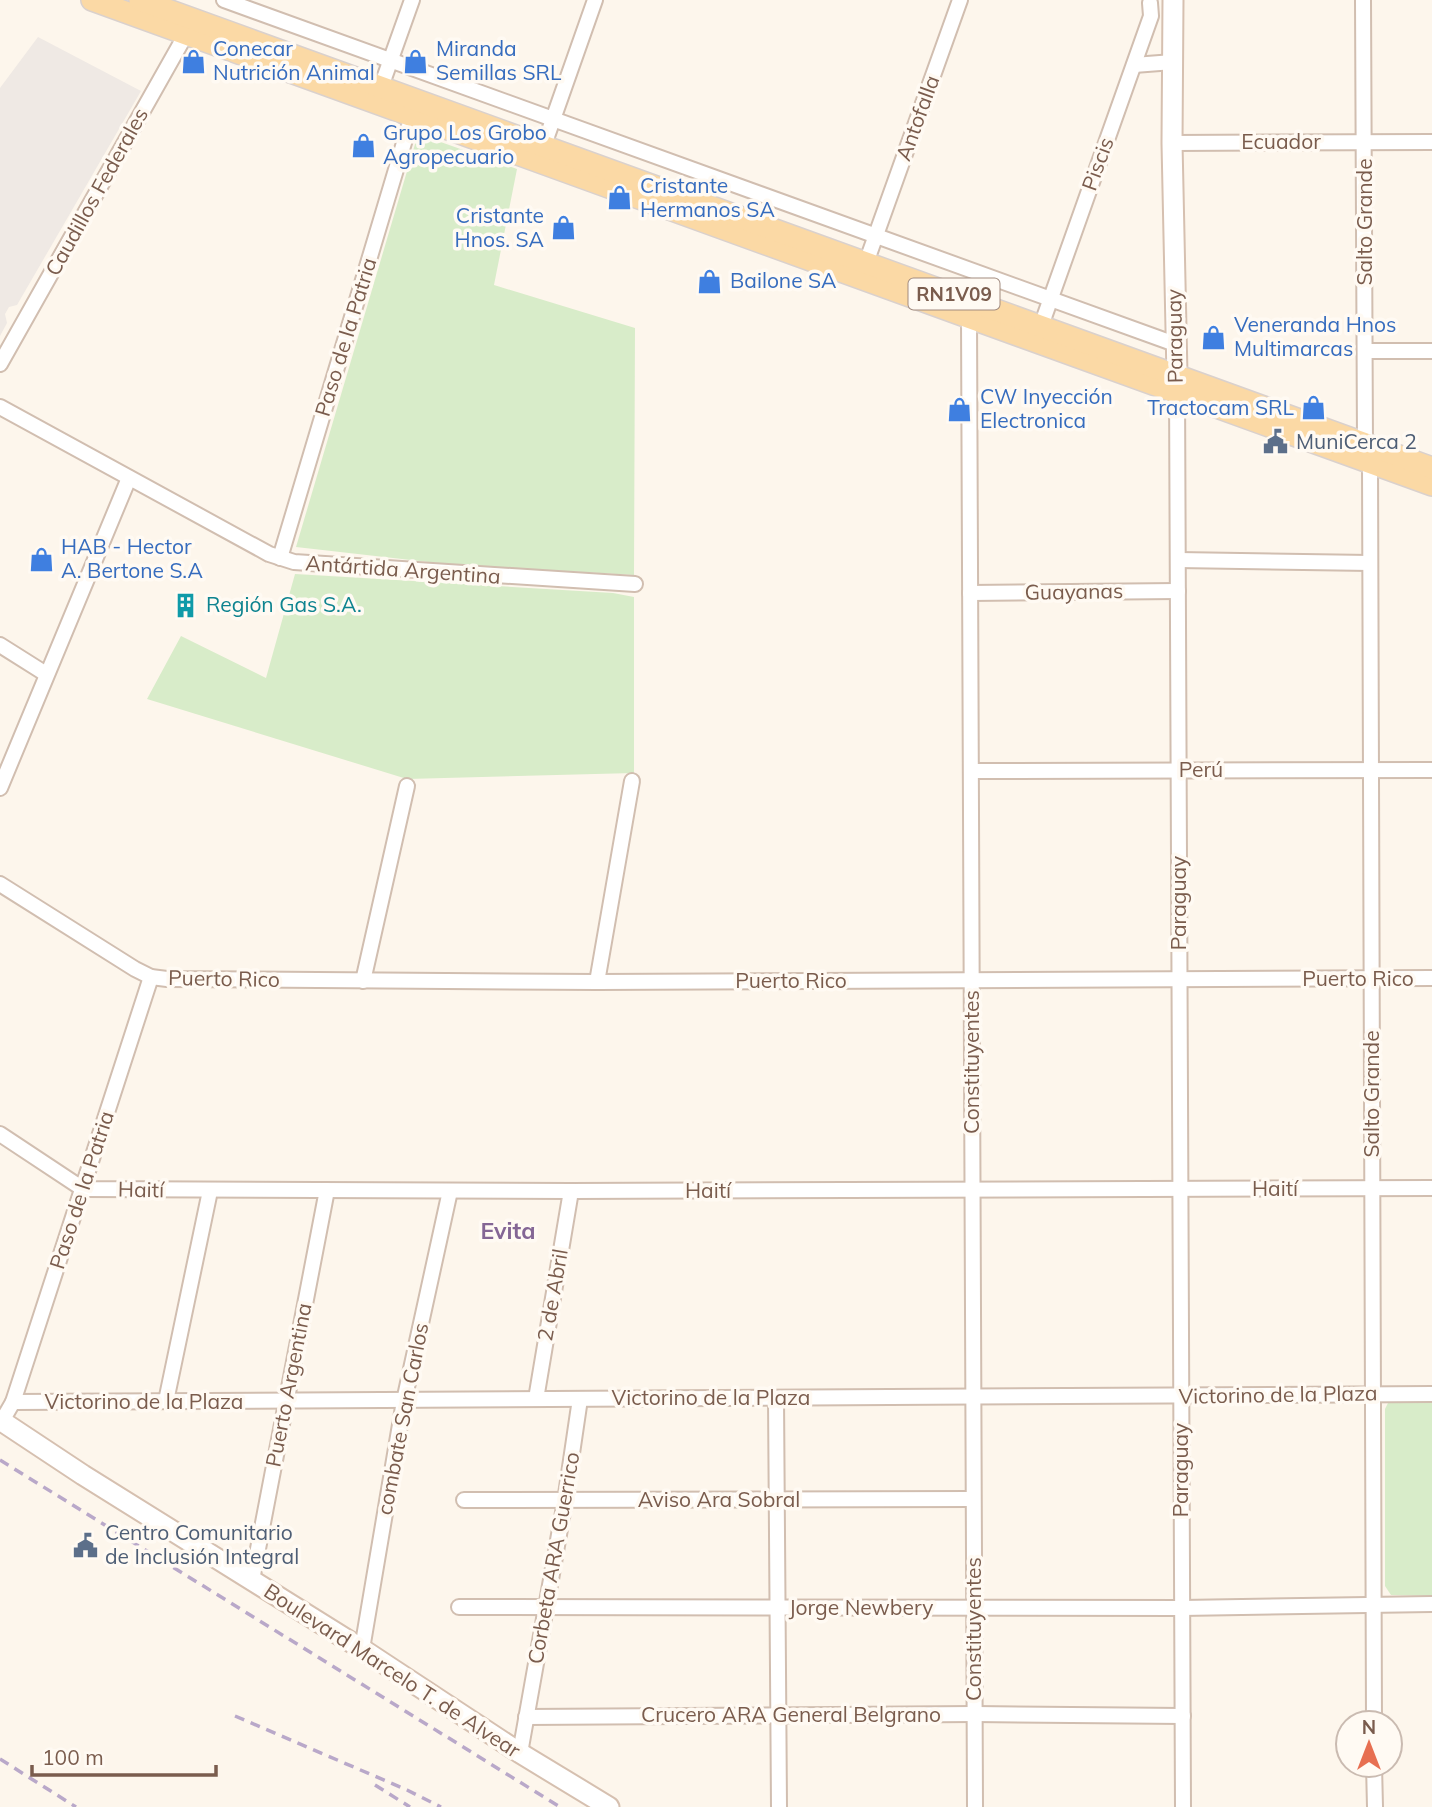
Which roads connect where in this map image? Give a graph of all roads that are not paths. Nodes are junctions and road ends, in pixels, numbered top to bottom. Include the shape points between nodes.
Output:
1 (92, 0) edge
2 (140, 0) edge
3 (226, 0) edge
4 (412, 0) edge
5 (595, 0) edge
6 (960, 0) edge
7 (1363, 0) edge
8 (1148, 1) edge
9 (1173, 2) edge
10 (190, 27) junction
11 (217, 28) junction
12 (391, 60) junction
13 (1173, 62) junction
14 (1133, 65) junction
15 (381, 87) junction
16 (412, 116) junction
17 (554, 119) junction
18 (1364, 142) junction
19 (1432, 142) edge
20 (1172, 143) junction
21 (544, 145) junction
22 (876, 235) junction
23 (866, 263) junction
24 (1050, 298) junction
25 (969, 317) junction
26 (1041, 326) junction
27 (1175, 344) junction
28 (1365, 351) junction
29 (1432, 351) edge
30 (0, 364) edge
31 (1177, 383) junction
32 (0, 407) edge
33 (1368, 454) junction
34 (1432, 468) edge
35 (129, 478) junction
36 (1432, 485) edge
37 (280, 558) junction
38 (1178, 560) junction
39 (1370, 563) junction
40 (635, 584) dead end
41 (1178, 591) junction
42 (970, 593) junction
43 (0, 645) edge
44 (46, 674) junction
45 (1178, 770) junction
46 (1371, 770) junction
47 (1432, 770) edge
48 (971, 771) junction
49 (632, 781) dead end
50 (407, 786) dead end
51 (0, 788) edge
52 (0, 884) edge
53 (151, 977) junction
54 (1432, 978) edge
55 (1372, 979) junction
56 (1179, 980) junction
57 (363, 981) junction
58 (972, 981) junction
59 (597, 982) junction
60 (0, 1134) edge
61 (1432, 1188) edge
62 (83, 1189) junction
63 (327, 1189) junction
64 (1180, 1189) junction
65 (1373, 1189) junction
66 (972, 1190) junction
67 (210, 1191) junction
68 (450, 1191) junction
69 (571, 1191) junction
70 (1373, 1394) junction
71 (1432, 1394) edge
72 (1181, 1396) junction
73 (973, 1397) junction
74 (776, 1398) junction
75 (536, 1399) junction
76 (580, 1399) junction
77 (166, 1401) junction
78 (285, 1401) junction
79 (404, 1401) junction
80 (13, 1402) junction
81 (1, 1420) edge
82 (974, 1499) junction
83 (464, 1500) dead end
84 (777, 1500) junction
85 (565, 1501) junction
86 (252, 1580) junction
87 (1432, 1604) edge
88 (1374, 1605) junction
89 (458, 1607) dead end
90 (547, 1608) junction
91 (778, 1608) junction
92 (975, 1608) junction
93 (1182, 1608) junction
94 (362, 1649) junction
95 (1374, 1709) edge
96 (779, 1714) junction
97 (975, 1714) junction
98 (1182, 1716) junction
99 (526, 1717) junction
100 (520, 1753) junction
101 (1374, 1779) edge
102 (609, 1807) edge
103 (779, 1807) edge
104 (975, 1807) edge
105 (1183, 1807) edge
106 (1375, 1807) edge

1 - 10 main road, RN1V09
2 - 10 main road, RN1V09
3 - 11 street
3 - 12 street
4 - 12 street
5 - 17 street
6 - 22 street, Antofalla
7 - 18 street, Salto Grande
8 - 9 street
8 - 14 street, Piscis via 1151,16
9 - 13 main road, Paraguay
10 - 11 main road, RN1V09
10 - 16 main road, RN1V09
10 - 30 street, Caudillos Federales
11 - 15 main road, RN1V09
12 - 15 street
12 - 17 street
13 - 14 street
13 - 20 main road, Paraguay
14 - 24 street, Piscis
15 - 21 main road, RN1V09
16 - 25 main road, RN1V09
16 - 37 street, Paso de la Patria
17 - 21 street
17 - 22 street
18 - 19 street, Ecuador
18 - 20 street, Ecuador
18 - 28 street, Salto Grande
20 - 27 main road, Paraguay
21 - 23 main road, RN1V09
22 - 23 street, Antofalla
22 - 24 street
23 - 26 main road, RN1V09
24 - 26 street, Piscis
24 - 27 street
25 - 31 main road, RN1V09
25 - 42 street, Constituyentes
26 - 31 main road, RN1V09
27 - 31 main road, Paraguay
28 - 29 street
28 - 33 street, Salto Grande
31 - 33 main road, RN1V09
31 - 38 street, Paraguay
32 - 35 street, Antártida Argentina
33 - 34 main road, RN1V09
33 - 36 main road, RN1V09
33 - 39 street, Salto Grande
35 - 37 street, Antártida Argentina
35 - 44 street
37 - 40 street, Antártida Argentina via 310,565
38 - 39 street
38 - 41 street, Paraguay
39 - 46 street, Salto Grande
41 - 42 street, Guayanas
41 - 45 street, Paraguay
42 - 48 street, Constituyentes
43 - 44 street
44 - 51 street
45 - 46 street, Perú
45 - 48 street, Perú
45 - 56 street, Paraguay
46 - 47 street, Perú
46 - 55 street, Salto Grande
48 - 58 street, Constituyentes
49 - 59 street
50 - 57 street
52 - 53 street
53 - 57 street, Puerto Rico
53 - 62 street, Paso de la Patria
54 - 55 street, Puerto Rico
55 - 56 street, Puerto Rico
55 - 65 street, Salto Grande
56 - 58 street, Puerto Rico
56 - 64 street, Paraguay
57 - 59 street, Puerto Rico
58 - 59 street, Puerto Rico
58 - 66 street, Constituyentes
60 - 62 street
61 - 65 street, Haití
62 - 67 street, Haití
62 - 80 street, Paso de la Patria
63 - 67 street, Haití
63 - 68 street, Haití
63 - 78 street, Puerto Argentina
64 - 65 street, Haití
64 - 66 street, Haití
64 - 72 street, Paraguay
65 - 70 street, Salto Grande
66 - 69 street, Haití
66 - 73 street, Constituyentes
67 - 77 street
68 - 69 street, Haití
68 - 79 street, combate San Carlos
69 - 75 street, 2 de Abril
70 - 71 street, Victorino de la Plaza
70 - 72 street, Victorino de la Plaza
70 - 88 street, Salto Grande
72 - 73 street, Victorino de la Plaza
72 - 93 street, Paraguay
73 - 74 street, Victorino de la Plaza
73 - 82 street, Constituyentes
74 - 76 street, Victorino de la Plaza
74 - 84 street
75 - 76 street, Victorino de la Plaza
75 - 79 street, Victorino de la Plaza
76 - 85 street, Corbeta ARA Guerrico
77 - 78 street, Victorino de la Plaza
77 - 80 street, Victorino de la Plaza
78 - 79 street, Victorino de la Plaza
78 - 86 street, Puerto Argentina
79 - 94 street, combate San Carlos
80 - 81 street, Victorino de la Plaza
81 - 86 main road, Boulevard Marcelo T. de Alvear
82 - 84 street, Aviso Ara Sobral
82 - 92 street, Constituyentes
83 - 85 street, Aviso Ara Sobral
84 - 85 street, Aviso Ara Sobral
84 - 91 street
85 - 90 street, Corbeta ARA Guerrico
86 - 94 main road, Boulevard Marcelo T. de Alvear
87 - 88 street, Jorge Newbery
88 - 93 street, Jorge Newbery
88 - 95 street, Salto Grande
89 - 90 street, Jorge Newbery
90 - 91 street, Jorge Newbery
90 - 99 street, Corbeta ARA Guerrico
91 - 92 street, Jorge Newbery
91 - 96 street
92 - 93 street, Jorge Newbery
92 - 97 street, Constituyentes
93 - 98 street, Paraguay
94 - 100 main road, Boulevard Marcelo T. de Alvear
96 - 97 street, Crucero ARA General Belgrano
96 - 99 street, Crucero ARA General Belgrano
96 - 103 street
97 - 98 street, Crucero ARA General Belgrano
97 - 104 street, Constituyentes
98 - 105 street, Paraguay
99 - 100 street, Corbeta ARA Guerrico
100 - 102 main road, Boulevard Marcelo T. de Alvear
101 - 106 street

